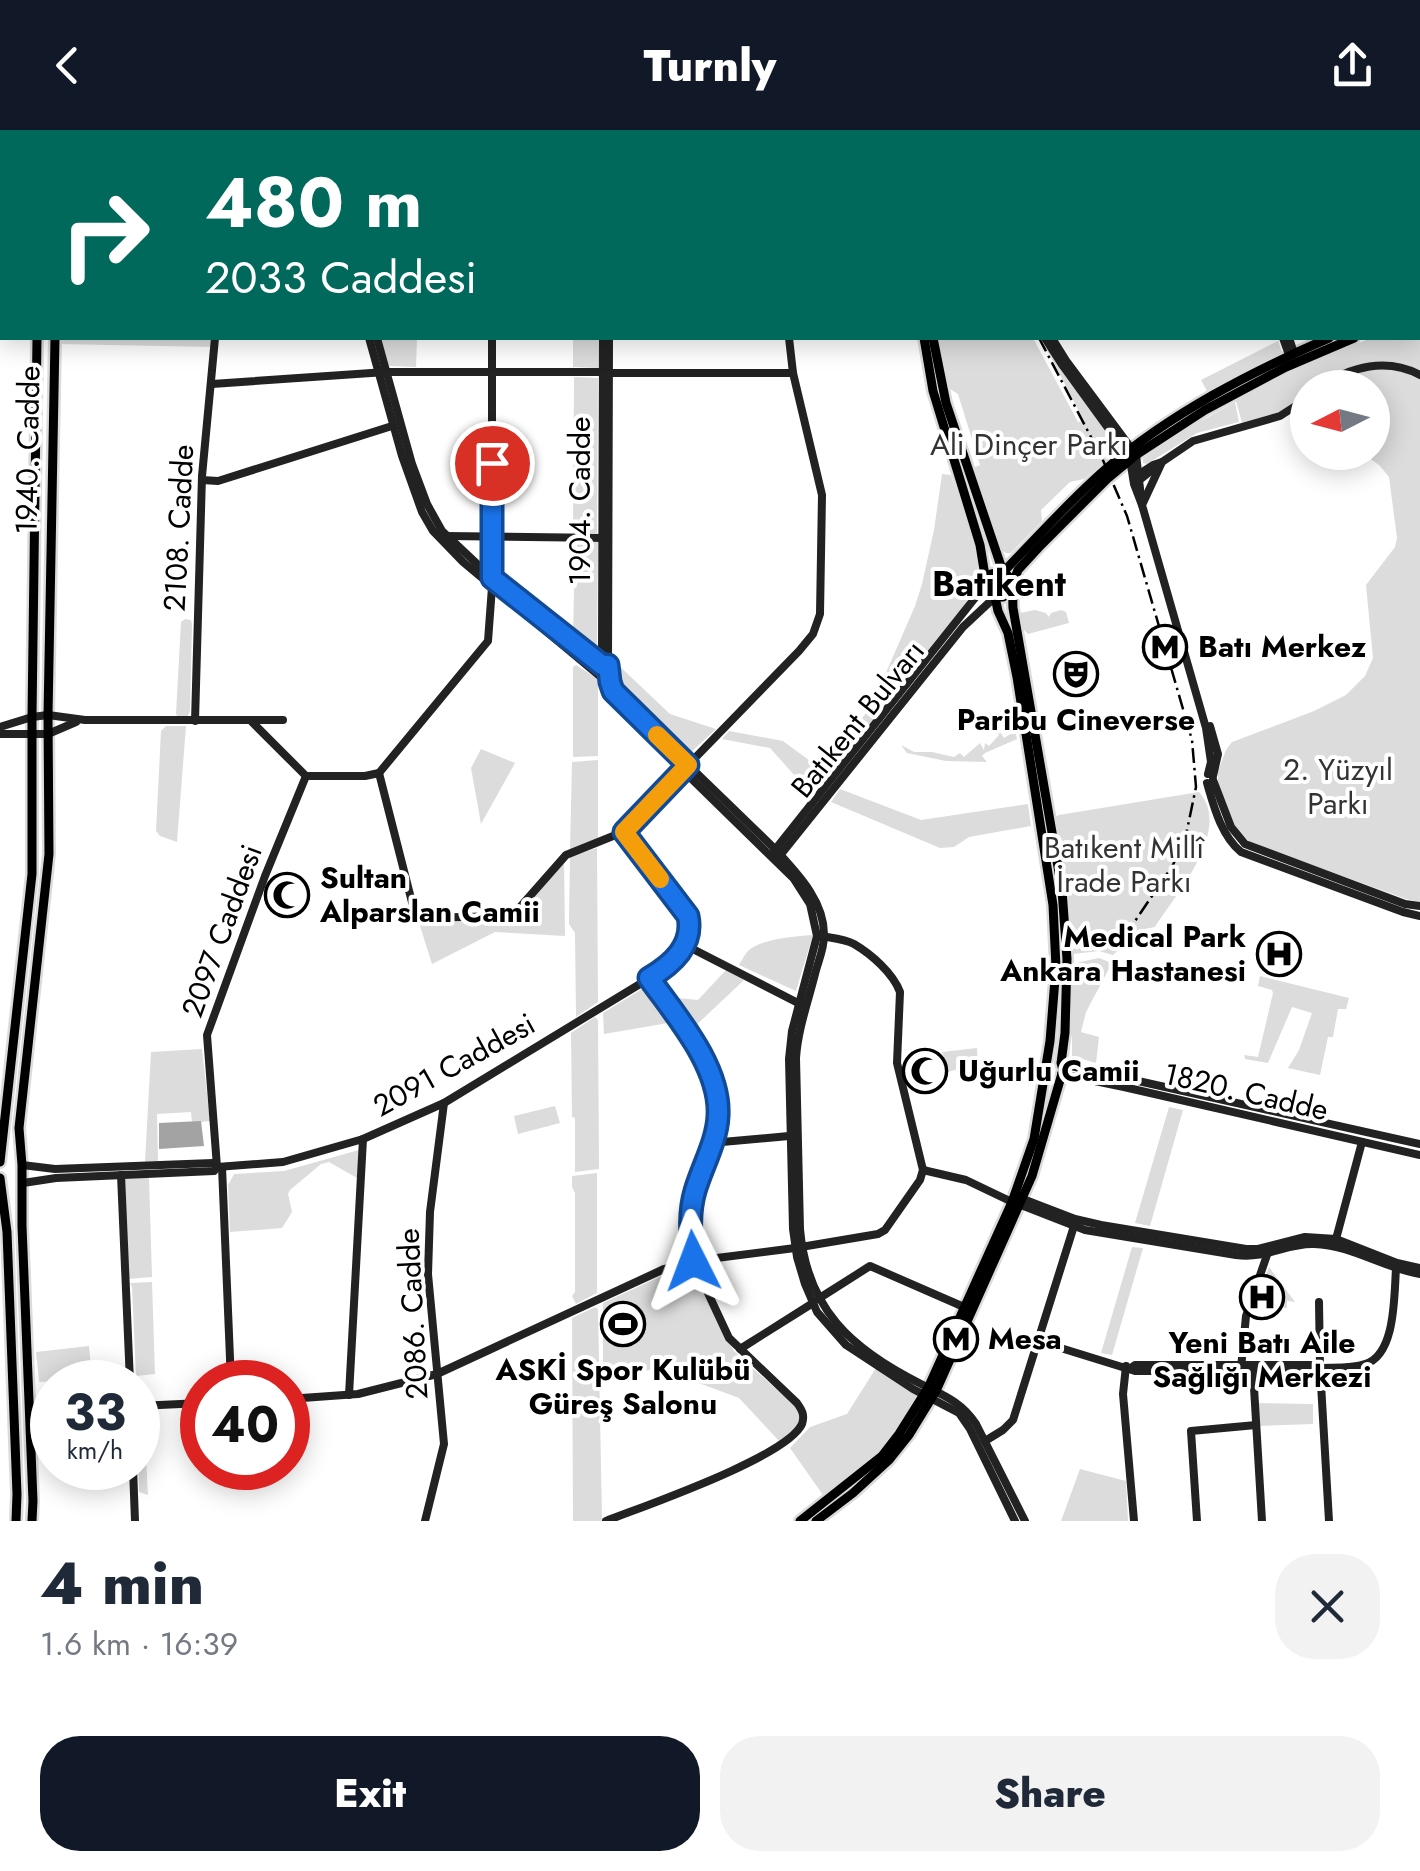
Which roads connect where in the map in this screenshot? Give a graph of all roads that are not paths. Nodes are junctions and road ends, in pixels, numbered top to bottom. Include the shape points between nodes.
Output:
1 (37, 340) edge
2 (55, 340) edge
3 (215, 340) edge
4 (374, 340) edge
5 (492, 340) edge
6 (606, 340) edge
7 (789, 340) edge
8 (924, 340) edge
9 (934, 340) edge
10 (1050, 340) edge
11 (1287, 340) edge
12 (1325, 340) edge
13 (1349, 340) edge
14 (1291, 354) junction
15 (1358, 370) edge
16 (492, 372) junction
17 (606, 372) junction
18 (382, 373) junction
19 (794, 373) junction
20 (1420, 375) edge
21 (212, 384) junction
22 (1290, 410) edge
23 (392, 426) junction
24 (1131, 454) junction
25 (1162, 462) junction
26 (1136, 479) junction
27 (202, 480) junction
28 (1142, 505) junction
29 (446, 536) junction
30 (492, 537) junction
31 (606, 538) junction
32 (1003, 572) junction
33 (492, 582) junction
34 (986, 584) junction
35 (1012, 586) junction
36 (995, 597) junction
37 (605, 665) junction
38 (606, 678) junction
39 (48, 715) junction
40 (32, 717) junction
41 (85, 720) junction
42 (283, 720) dead end
43 (194, 721) junction
44 (251, 722) junction
45 (0, 730) edge
46 (33, 734) junction
47 (48, 734) junction
48 (686, 768) junction
49 (379, 773) junction
50 (306, 776) junction
51 (821, 799) junction
52 (624, 832) junction
53 (776, 855) junction
54 (1420, 906) edge
55 (1404, 908) junction
56 (1420, 916) edge
57 (820, 936) junction
58 (685, 945) junction
59 (649, 978) junction
60 (800, 1004) junction
61 (1051, 1032) junction
62 (1065, 1034) junction
63 (1047, 1068) junction
64 (1084, 1068) junction
65 (1061, 1069) junction
66 (1083, 1079) junction
67 (1042, 1099) junction
68 (1054, 1102) junction
69 (444, 1103) junction
70 (789, 1136) junction
71 (362, 1139) junction
72 (1362, 1142) junction
73 (711, 1143) junction
74 (1420, 1144) edge
75 (1420, 1155) edge
76 (0, 1164) edge
77 (22, 1165) junction
78 (220, 1167) junction
79 (923, 1170) junction
80 (121, 1175) junction
81 (0, 1178) edge
82 (23, 1184) junction
83 (1, 1186) edge
84 (1019, 1202) junction
85 (1074, 1226) junction
86 (1336, 1242) junction
87 (798, 1248) junction
88 (1268, 1250) junction
89 (693, 1261) junction
90 (1396, 1269) junction
91 (1420, 1271) edge
92 (815, 1301) junction
93 (1319, 1302) dead end
94 (964, 1307) junction
95 (1038, 1341) junction
96 (740, 1350) junction
97 (129, 1360) edge
98 (230, 1360) edge
99 (1129, 1367) junction
100 (1241, 1368) junction
101 (1318, 1368) junction
102 (1253, 1371) junction
103 (437, 1374) junction
104 (930, 1392) junction
105 (348, 1396) junction
106 (310, 1398) edge
107 (30, 1412) edge
108 (1256, 1425) junction
109 (984, 1441) junction
110 (33, 1490) edge
111 (134, 1490) edge
112 (16, 1521) edge
113 (32, 1521) edge
114 (135, 1521) edge
115 (425, 1521) edge
116 (606, 1521) edge
117 (800, 1521) edge
118 (816, 1521) edge
119 (1016, 1521) edge
120 (1025, 1521) edge
121 (1134, 1521) edge
122 (1197, 1521) edge
123 (1262, 1521) edge
124 (1328, 1521) edge

1 - 40 main road, 1940. Cadde
2 - 39 main road, 1940. Cadde
3 - 21 street, 2108. Cadde
4 - 18 street
5 - 16 street
6 - 17 street, 1904. Cadde
7 - 19 street
8 - 34 main road via 932,391
9 - 32 main road via 946,403
10 - 24 street
11 - 14 street
12 - 14 main road, Batıkent Bulvarı
13 - 24 main road, Batıkent Bulvarı via 1286,367
14 - 24 main road, Batıkent Bulvarı via 1202,401
15 - 20 street via 1398,366
16 - 17 street
16 - 18 street
16 - 30 street
17 - 19 street
17 - 31 street, 1904. Cadde
18 - 21 street
18 - 23 street
18 - 29 street via 412,464
19 - 48 street via 822,489 820,614 808,641
21 - 27 street, 2108. Cadde
22 - 25 street via 1198,438
23 - 27 street
23 - 33 street via 433,531
24 - 26 street
24 - 32 main road, Batıkent Bulvarı via 1090,484
24 - 35 main road, Batıkent Bulvarı via 1041,544
25 - 26 street
25 - 28 street
26 - 28 street
27 - 43 street, 2108. Cadde
28 - 55 street via 1217,750 1210,778 1223,830 1248,856
29 - 30 street
29 - 33 street
30 - 31 street
30 - 33 street
31 - 37 street, 1904. Cadde
32 - 34 main road, Batıkent Bulvarı
32 - 35 main road
33 - 37 street
33 - 38 street
33 - 49 street via 486,644
34 - 36 main road
34 - 51 street, Batıkent Bulvarı
35 - 36 main road, Batıkent Bulvarı via 1006,596
35 - 62 main road via 1062,890
36 - 51 street, Batıkent Bulvarı
36 - 61 main road via 1017,677 1049,870 1056,960
37 - 38 street, 1904. Cadde
38 - 48 street via 608,697
39 - 40 street
39 - 41 street
39 - 47 main road, 1940. Cadde
40 - 45 street
40 - 46 main road, 1940. Cadde
41 - 43 street
41 - 47 street
42 - 44 street
43 - 44 street
44 - 50 street
45 - 46 street
46 - 47 street
46 - 76 main road, 1940. Cadde via 32,874
47 - 77 main road, 1940. Cadde via 50,854 19,1128
48 - 52 street
48 - 53 street
49 - 50 street
49 - 52 street via 416,918 514,914 566,855
50 - 78 street, 2097 Caddesi via 207,1035
51 - 53 street, Batıkent Bulvarı
52 - 58 street via 688,916
53 - 57 street via 814,898
54 - 55 street
55 - 56 street
57 - 60 street
57 - 79 street via 852,943 898,986 897,1063
57 - 87 street via 796,1058
58 - 59 street, 2091 Caddesi
58 - 60 street
59 - 69 street, 2091 Caddesi
59 - 73 street via 714,1082 718,1117
60 - 70 street via 790,1049
61 - 62 main road via 1056,1038
61 - 63 main road
62 - 65 main road
63 - 65 main road via 1054,1078
63 - 65 main road via 1055,1059
63 - 67 main road
64 - 65 street, 1820. Cadde
64 - 66 street via 1078,1072
64 - 74 street, 1820. Cadde
65 - 66 street, 1820. Cadde
65 - 68 main road
66 - 72 street, 1820. Cadde
67 - 68 main road
67 - 84 main road
68 - 84 main road
69 - 71 street, 2091 Caddesi
69 - 103 street, 2086. Cadde via 428,1263
70 - 73 street
70 - 87 street
71 - 78 street, 2091 Caddesi via 283,1162
71 - 105 street
72 - 75 street, 1820. Cadde
72 - 86 street
73 - 89 street via 690,1214
76 - 77 main road
77 - 78 street
77 - 82 main road, 1940. Cadde
78 - 80 street
78 - 98 street, 2097 Caddesi
79 - 84 street
79 - 87 street via 882,1232
80 - 82 street
80 - 97 street
81 - 83 main road
82 - 83 main road
82 - 107 main road, 1940. Cadde
83 - 112 main road
84 - 85 street
84 - 88 street via 1102,1226
84 - 94 main road
84 - 104 main road
85 - 88 street via 1236,1255
85 - 95 street
86 - 88 street via 1305,1236
86 - 90 street
86 - 91 street
87 - 89 street
87 - 92 street
88 - 100 street via 1246,1316
89 - 96 street
89 - 103 street via 659,1270
90 - 91 street
90 - 101 street via 1390,1328 1380,1354 1363,1365
92 - 94 street via 871,1266
92 - 96 street
92 - 104 street via 855,1352
93 - 101 street
94 - 104 main road
95 - 99 street
95 - 109 street via 1013,1420
96 - 116 street via 802,1410 800,1426 779,1446
99 - 100 street
99 - 121 street via 1123,1394
100 - 101 street
100 - 102 street
101 - 102 street
101 - 124 street
102 - 108 street
103 - 105 street
103 - 115 street, 2086. Cadde via 444,1444
104 - 109 street via 967,1411
104 - 117 main road via 882,1456
104 - 118 main road via 889,1460
104 - 119 street via 966,1420
105 - 106 street
108 - 122 street via 1191,1431
108 - 123 street
109 - 120 street
110 - 113 main road, 1940. Cadde
111 - 114 street

